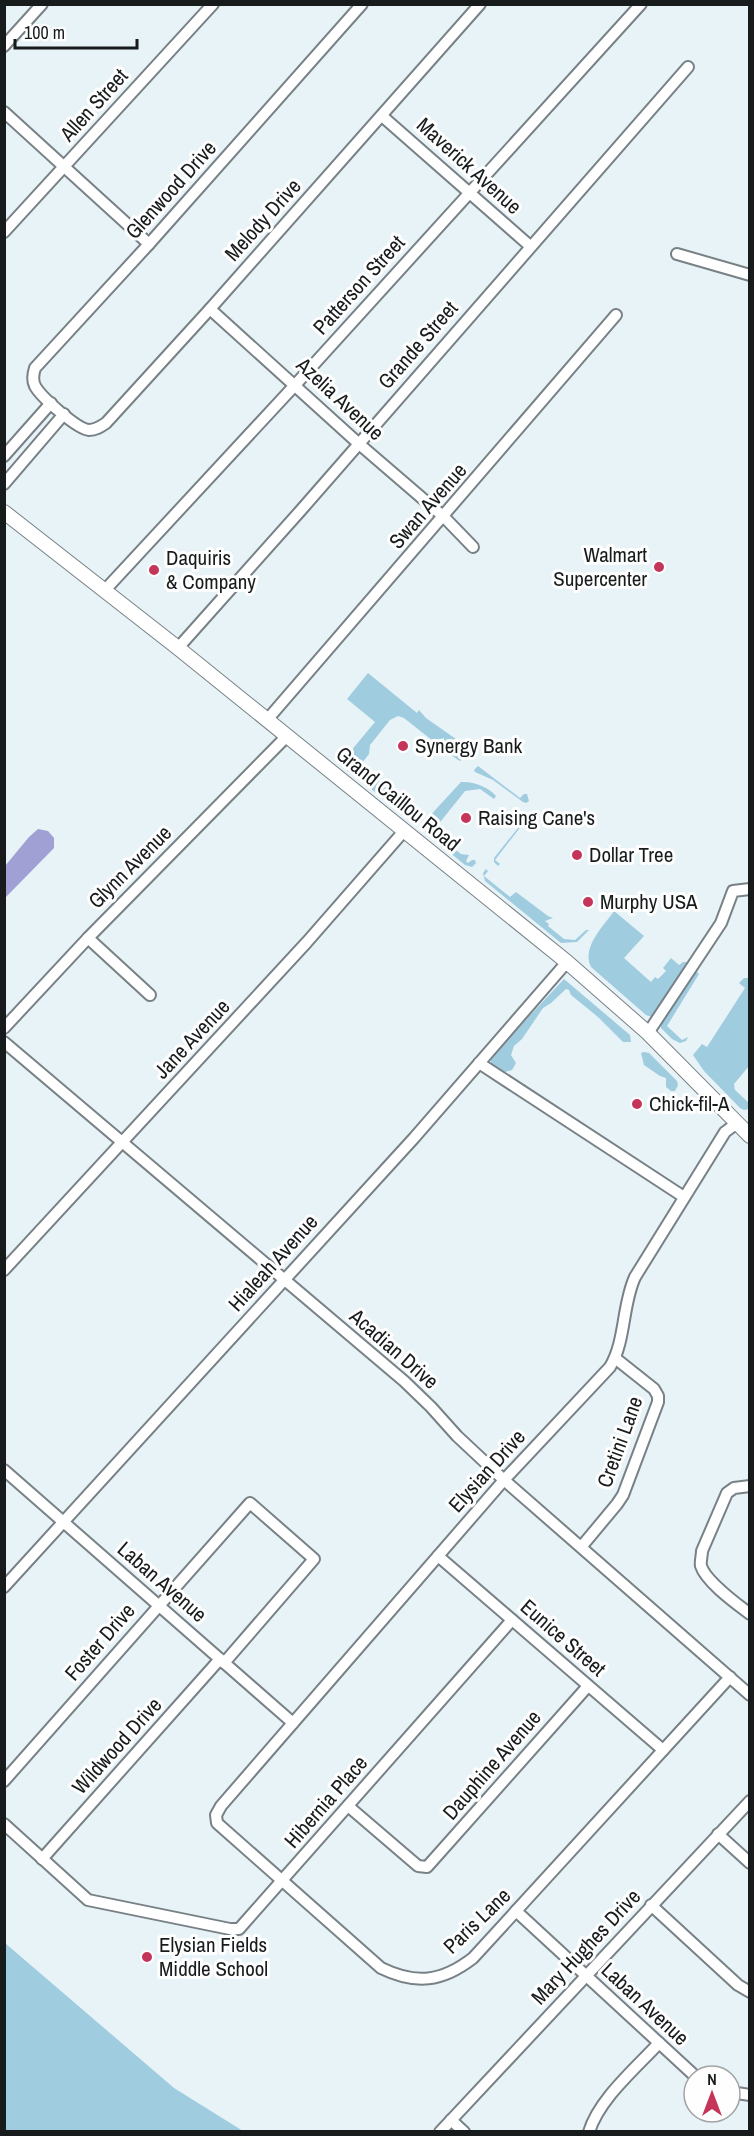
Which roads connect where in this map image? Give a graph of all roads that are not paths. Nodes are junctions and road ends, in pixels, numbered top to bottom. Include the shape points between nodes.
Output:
1 (42, 4) edge
2 (213, 4) edge
3 (362, 4) edge
4 (480, 4) edge
5 (641, 4) edge
6 (4, 46) edge
7 (688, 67) dead end
8 (4, 112) edge
9 (382, 116) junction
10 (64, 167) junction
11 (469, 193) junction
12 (4, 232) edge
13 (149, 244) junction
14 (530, 246) junction
15 (677, 254) dead end
16 (750, 275) edge
17 (210, 309) junction
18 (616, 315) dead end
19 (296, 384) junction
20 (51, 403) junction
21 (64, 414) junction
22 (358, 443) junction
23 (4, 456) edge
24 (4, 484) edge
25 (4, 512) edge
26 (444, 518) junction
27 (473, 547) dead end
28 (105, 591) junction
29 (178, 648) junction
30 (267, 720) junction
31 (286, 737) junction
32 (404, 831) junction
33 (750, 889) edge
34 (88, 938) junction
35 (567, 962) junction
36 (150, 995) dead end
37 (4, 1028) edge
38 (648, 1033) junction
39 (4, 1042) edge
40 (479, 1063) junction
41 (737, 1123) junction
42 (750, 1136) edge
43 (122, 1142) junction
44 (684, 1197) junction
45 (4, 1270) edge
46 (285, 1280) junction
47 (615, 1358) junction
48 (4, 1470) edge
49 (504, 1480) junction
50 (750, 1486) edge
51 (64, 1522) junction
52 (582, 1546) junction
53 (438, 1556) junction
54 (314, 1559) joint
55 (4, 1587) edge
56 (159, 1605) junction
57 (750, 1614) edge
58 (512, 1620) junction
59 (222, 1661) junction
60 (730, 1677) junction
61 (588, 1686) junction
62 (750, 1695) edge
63 (293, 1723) junction
64 (663, 1750) junction
65 (4, 1781) edge
66 (750, 1801) edge
67 (348, 1806) junction
68 (216, 1817) joint
69 (4, 1824) edge
70 (718, 1834) junction
71 (42, 1859) junction
72 (750, 1863) edge
73 (282, 1881) junction
74 (651, 1905) junction
75 (516, 1911) junction
76 (586, 1975) junction
77 (750, 1992) edge
78 (659, 2043) junction
79 (682, 2064) edge
80 (451, 2120) junction
81 (440, 2132) edge
82 (464, 2132) edge
83 (589, 2132) edge

1 - 6 street
2 - 10 street, Allen Street
3 - 13 street, Glenwood Drive
4 - 9 street, Melody Drive
5 - 11 street, Patterson Street
7 - 14 street, Grande Street
8 - 10 street
9 - 11 street, Maverick Avenue
9 - 17 street, Melody Drive
10 - 12 street, Allen Street
10 - 13 street
11 - 14 street, Maverick Avenue
11 - 19 street, Patterson Street
13 - 20 street, Glenwood Drive via 35,368 35,387
14 - 22 street, Grande Street
15 - 16 street
17 - 19 street, Azelia Avenue
17 - 21 street, Melody Drive via 99,428 86,429
18 - 26 street, Swan Avenue
19 - 22 street, Azelia Avenue
19 - 28 street, Patterson Street
20 - 21 street, Glenwood Drive
20 - 23 street
21 - 24 street
22 - 26 street, Azelia Avenue
22 - 29 street, Grande Street
25 - 28 main road, Grand Caillou Road
26 - 27 street, Azelia Avenue
26 - 30 street, Swan Avenue
28 - 29 main road, Grand Caillou Road
29 - 30 main road, Grand Caillou Road
30 - 31 main road, Grand Caillou Road
31 - 32 main road, Grand Caillou Road
31 - 34 street, Glynn Avenue
32 - 35 main road, Grand Caillou Road
32 - 43 street, Jane Avenue
33 - 38 street via 733,891 721,922
34 - 36 street
34 - 37 street, Glynn Avenue
35 - 38 main road, Grand Caillou Road
35 - 40 street, Hialeah Avenue
38 - 41 main road, Grand Caillou Road
39 - 43 street, Acadian Drive
40 - 44 street
40 - 46 street, Hialeah Avenue
41 - 42 main road, Grand Caillou Road
41 - 44 street, Elysian Drive via 725,1132
43 - 45 street, Jane Avenue
43 - 46 street, Acadian Drive
44 - 47 street, Elysian Drive via 632,1284
46 - 49 street, Acadian Drive via 404,1381
46 - 51 street, Hialeah Avenue
47 - 49 street, Elysian Drive
47 - 52 street, Cretini Lane via 654,1389 658,1402 622,1495
48 - 51 street, Laban Avenue
49 - 52 street, Acadian Drive
49 - 53 street, Elysian Drive
50 - 57 street via 734,1488 724,1497 701,1561 710,1579
51 - 55 street, Hialeah Avenue
51 - 56 street, Laban Avenue
52 - 60 street, Acadian Drive
53 - 58 street, Eunice Street
53 - 63 street, Elysian Drive
54 - 56 street, Foster Drive via 250,1503
54 - 59 street, Wildwood Drive
56 - 59 street, Laban Avenue
56 - 65 street, Foster Drive
58 - 61 street, Eunice Street
58 - 67 street, Hibernia Place
59 - 63 street, Laban Avenue
59 - 71 street, Wildwood Drive
60 - 62 street, Acadian Drive
60 - 64 street, Paris Lane
61 - 64 street, Eunice Street
61 - 67 street, Dauphine Avenue via 431,1864 418,1866
63 - 68 street, Elysian Drive via 221,1806
64 - 75 street, Paris Lane
66 - 70 street, Mary Hughes Drive
67 - 73 street, Hibernia Place
68 - 73 street, Paris Lane via 221,1827
69 - 71 street
70 - 72 street
70 - 74 street, Mary Hughes Drive
71 - 73 street, Hibernia Place via 88,1900 230,1929 239,1929
73 - 75 street, Paris Lane via 372,1961 406,1978 441,1977 459,1968
74 - 76 street, Mary Hughes Drive
74 - 77 street
75 - 76 street, Laban Avenue
76 - 78 street, Laban Avenue
76 - 80 street, Mary Hughes Drive
78 - 79 street, Laban Avenue
78 - 83 street via 601,2105
80 - 81 street, Mary Hughes Drive
80 - 82 street

